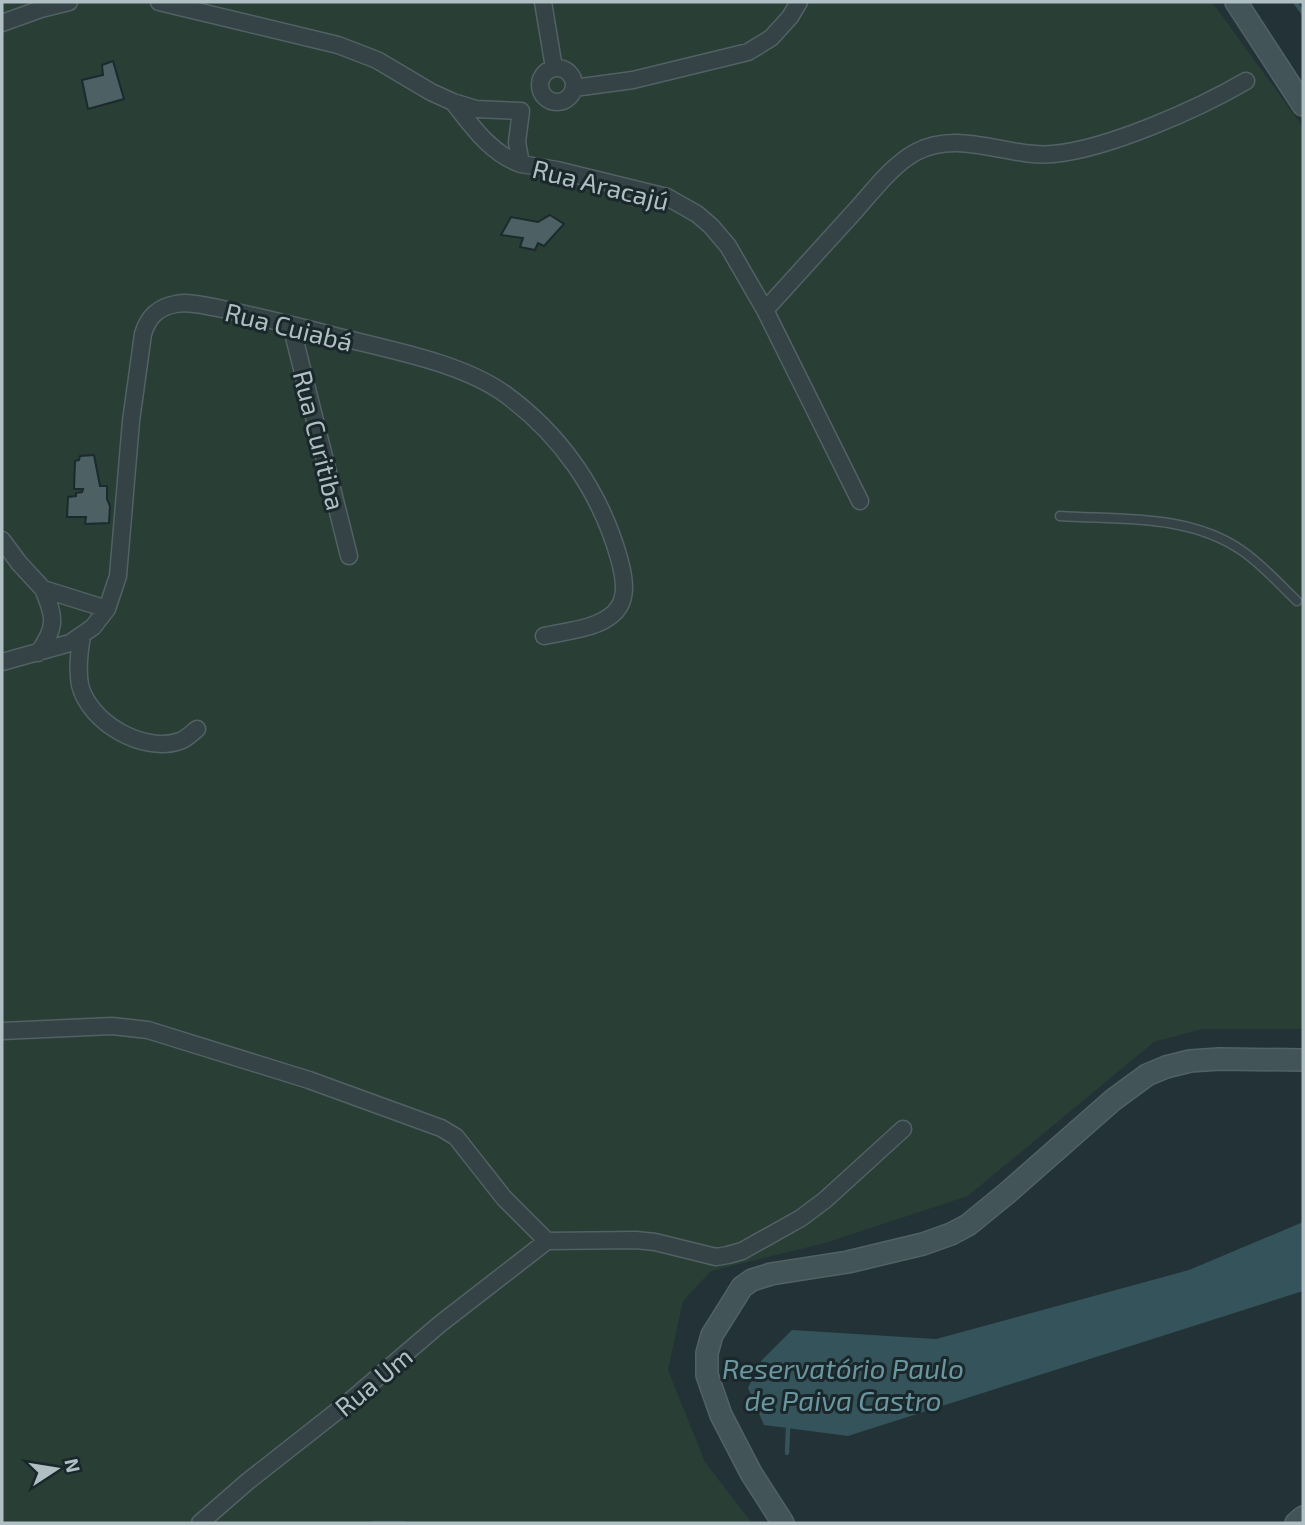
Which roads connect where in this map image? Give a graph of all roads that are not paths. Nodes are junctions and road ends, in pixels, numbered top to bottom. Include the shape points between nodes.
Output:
1 (69, 2) edge
2 (159, 2) edge
3 (543, 2) edge
4 (799, 2) edge
5 (1237, 2) edge
6 (2, 23) edge
7 (554, 68) junction
8 (1246, 81) dead end
9 (574, 88) junction
10 (544, 94) junction
11 (453, 102) junction
12 (1303, 105) edge
13 (521, 111) junction
14 (521, 164) junction
15 (765, 310) junction
16 (291, 325) junction
17 (860, 501) dead end
18 (1060, 516) dead end
19 (2, 540) edge
20 (349, 556) dead end
21 (43, 589) junction
22 (1297, 601) dead end
23 (107, 608) junction
24 (82, 636) junction
25 (544, 636) dead end
26 (38, 653) junction
27 (2, 662) edge
28 (197, 729) dead end
29 (2, 1031) edge
30 (1303, 1060) edge
31 (903, 1129) dead end
32 (547, 1241) junction
33 (1303, 1517) edge
34 (200, 1523) edge
35 (783, 1523) edge
36 (1296, 1523) edge

1 - 6 street
2 - 11 street via 338,45 377,60
3 - 7 street
4 - 9 street via 771,37 748,52 633,80
5 - 12 main road
7 - 9 street via 569,73
7 - 10 street via 542,78
8 - 15 street via 1139,131 1080,149 1030,154 947,143 916,153 870,194
9 - 10 street via 558,102
10 - 13 street
11 - 13 street via 477,109
11 - 14 street via 480,137
13 - 14 street, Rua Aracajú via 517,142
14 - 15 street, Rua Aracajú via 643,190 681,204 711,226 728,246
15 - 17 street, Rua Aracajú
16 - 20 street, Rua Curitiba
16 - 23 street, Rua Cuiabá via 188,303 164,307 147,321 131,421 118,576
16 - 25 street, Rua Cuiabá via 421,358 483,381 542,426 576,464 612,532 625,591 615,613 596,623
18 - 22 lane via 1176,523 1204,532 1241,550
19 - 21 street
21 - 23 street
21 - 26 street via 53,625
23 - 24 street, Rua Cuiabá
24 - 26 street, Rua Cuiabá
24 - 28 street via 81,686 86,699 112,726 135,740 159,744 181,741
26 - 27 street, Rua Cuiabá
29 - 32 street via 112,1026 148,1030 309,1080 441,1128 456,1138 504,1198
30 - 35 main road via 1219,1059 1166,1067 1114,1100 960,1229 923,1244 848,1262 771,1274 743,1287 712,1335 707,1375 751,1472
31 - 32 street via 801,1218 728,1255 704,1255 636,1240
32 - 34 street, Rua Um
33 - 36 main road

